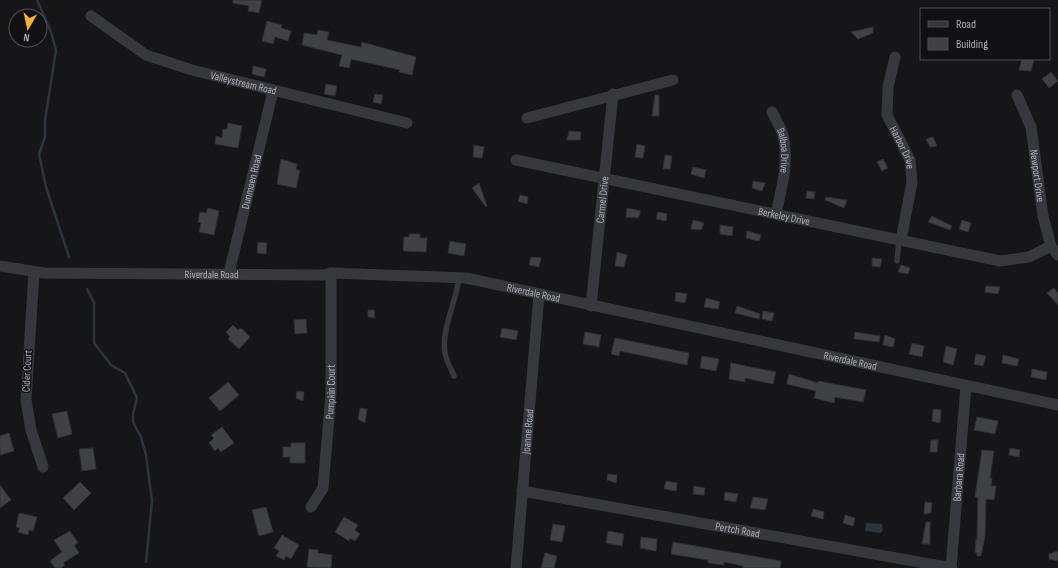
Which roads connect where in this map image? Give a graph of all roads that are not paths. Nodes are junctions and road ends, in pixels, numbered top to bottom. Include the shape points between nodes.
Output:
1 (91, 16) dead end
2 (895, 57) dead end
3 (673, 80) dead end
4 (273, 91) junction
5 (613, 94) junction
6 (1017, 95) dead end
7 (772, 112) dead end
8 (528, 118) dead end
9 (407, 123) dead end
10 (516, 160) dead end
11 (603, 178) junction
12 (776, 213) junction
13 (900, 240) junction
14 (1051, 246) junction
15 (1058, 256) edge
16 (897, 261) dead end
17 (0, 266) edge
18 (34, 272) junction
19 (229, 273) junction
20 (330, 273) junction
21 (459, 278) junction
22 (539, 295) junction
23 (591, 306) junction
24 (454, 376) dead end
25 (966, 386) junction
26 (1058, 405) edge
27 (43, 467) dead end
28 (522, 492) junction
29 (311, 507) dead end
30 (516, 568) edge
31 (951, 568) edge

1 - 4 street, Valleystream Road via 146,56
2 - 13 street, Harbor Drive via 888,87 887,115 910,160 912,182
3 - 5 street
4 - 9 street, Valleystream Road
4 - 19 street, Dunmoen Road
5 - 8 street
5 - 11 street, Carmel Drive
6 - 14 street, Newport Drive via 1032,127 1043,216
7 - 12 street, Balboa Drive via 783,134 785,150 783,184
10 - 11 street, Berkeley Drive
11 - 12 street, Berkeley Drive
11 - 23 street, Carmel Drive
12 - 13 street, Berkeley Drive
13 - 14 street, Berkeley Drive via 1000,261 1029,257
13 - 16 lane
14 - 15 street, Newport Drive
17 - 18 street, Riverdale Road
18 - 19 street, Riverdale Road
18 - 27 street, Cider Court via 26,400 31,430
19 - 20 street, Riverdale Road
20 - 21 street, Riverdale Road
20 - 29 street, Pumpkin Court via 330,401 323,488
21 - 22 street, Riverdale Road
21 - 24 lane via 458,292 444,338 447,361
22 - 23 street, Riverdale Road
22 - 28 street, Joanne Road
23 - 25 street, Riverdale Road
25 - 26 street, Riverdale Road
25 - 31 street, Barbara Road
28 - 30 street, Joanne Road
28 - 31 street, Pertch Road

